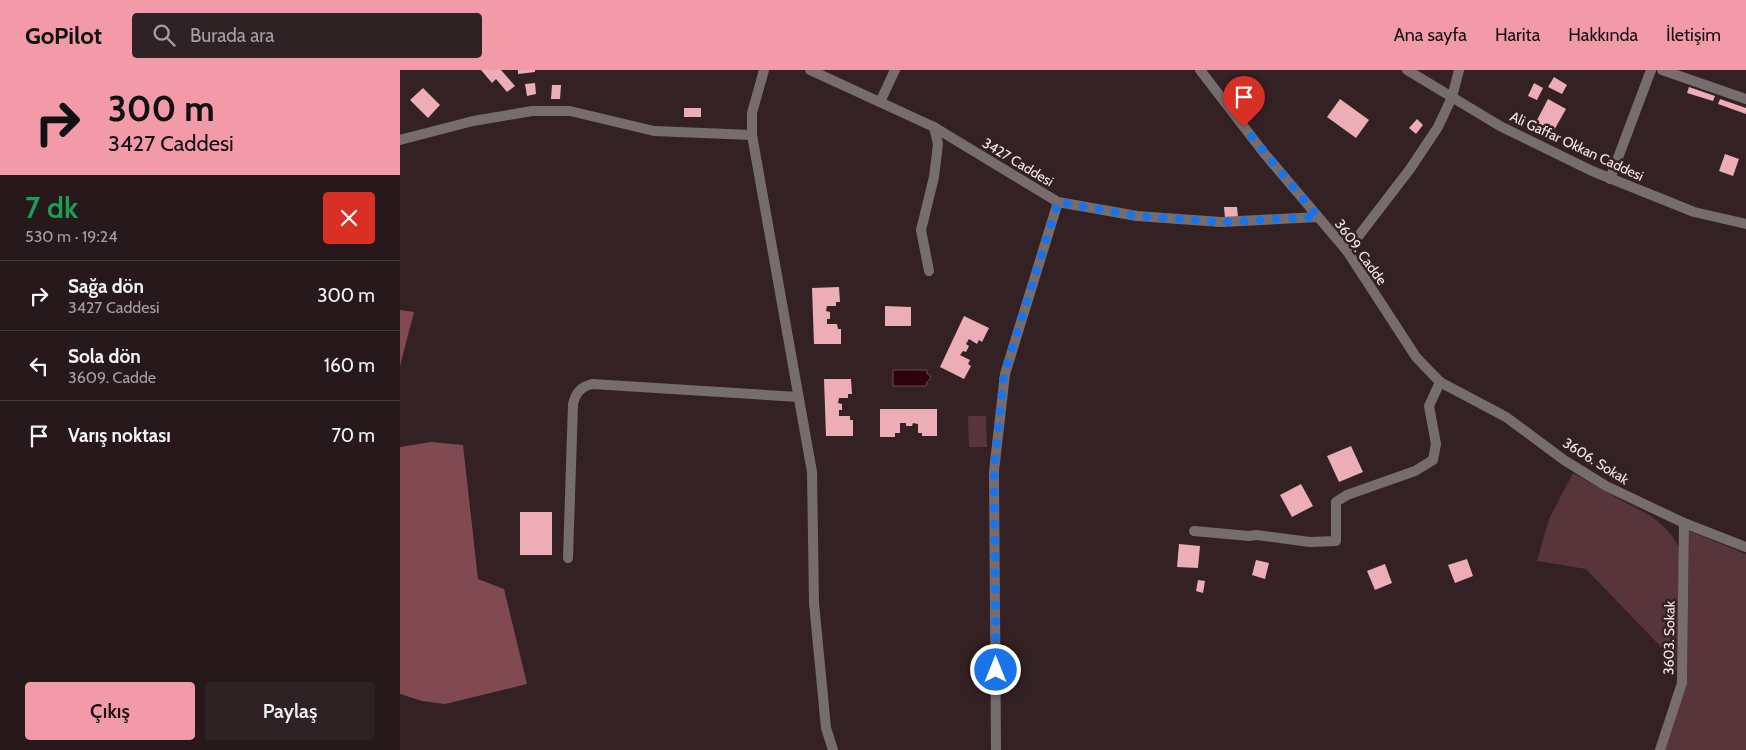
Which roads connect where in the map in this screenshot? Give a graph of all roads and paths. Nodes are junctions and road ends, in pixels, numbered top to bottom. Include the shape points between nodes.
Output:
1 (764, 70) edge
2 (810, 70) edge
3 (895, 70) edge
4 (1200, 70) edge
5 (1407, 70) edge
6 (1459, 70) edge
7 (1651, 70) edge
8 (1662, 70) edge
9 (1452, 97) junction
10 (1746, 99) edge
11 (880, 102) junction
12 (934, 127) junction
13 (752, 135) junction
14 (400, 140) edge
15 (1610, 179) junction
16 (1058, 202) junction
17 (1318, 217) junction
18 (1746, 224) edge
19 (1347, 251) junction
20 (929, 270) dead end
21 (1440, 382) junction
22 (798, 397) junction
23 (1684, 523) junction
24 (1194, 531) dead end
25 (1746, 547) edge
26 (568, 558) dead end
27 (833, 750) edge
28 (996, 750) edge
29 (1660, 750) edge

1 - 13 street via 752,113
2 - 11 street, 3427 Caddesi
3 - 11 street
4 - 17 street, 3609. Cadde
5 - 9 street, Ali Gaffar Okkan Caddesi
6 - 9 street
7 - 15 street
8 - 10 street
9 - 15 street, Ali Gaffar Okkan Caddesi via 1500,126
9 - 19 street via 1438,127 1410,169
11 - 12 street, 3427 Caddesi
12 - 16 street, 3427 Caddesi
12 - 20 street via 938,144 934,178 921,230
13 - 14 street via 654,131 570,111 532,111 473,121
13 - 22 street
15 - 18 street, Ali Gaffar Okkan Caddesi via 1694,212
16 - 17 street, 3427 Caddesi via 1137,216 1221,222
16 - 28 street via 1004,374 994,471
17 - 19 street, 3609. Cadde
19 - 21 street, 3609. Cadde via 1416,357
21 - 23 street, 3606. Sokak via 1506,417 1606,486
21 - 24 street via 1429,406 1436,444 1433,460 1415,471 1336,502 1336,541 1310,542
22 - 26 street via 592,384 582,387 573,404
22 - 27 street via 812,472 814,603 826,728
23 - 25 street, 3606. Sokak
23 - 29 street, 3603. Sokak via 1682,683

